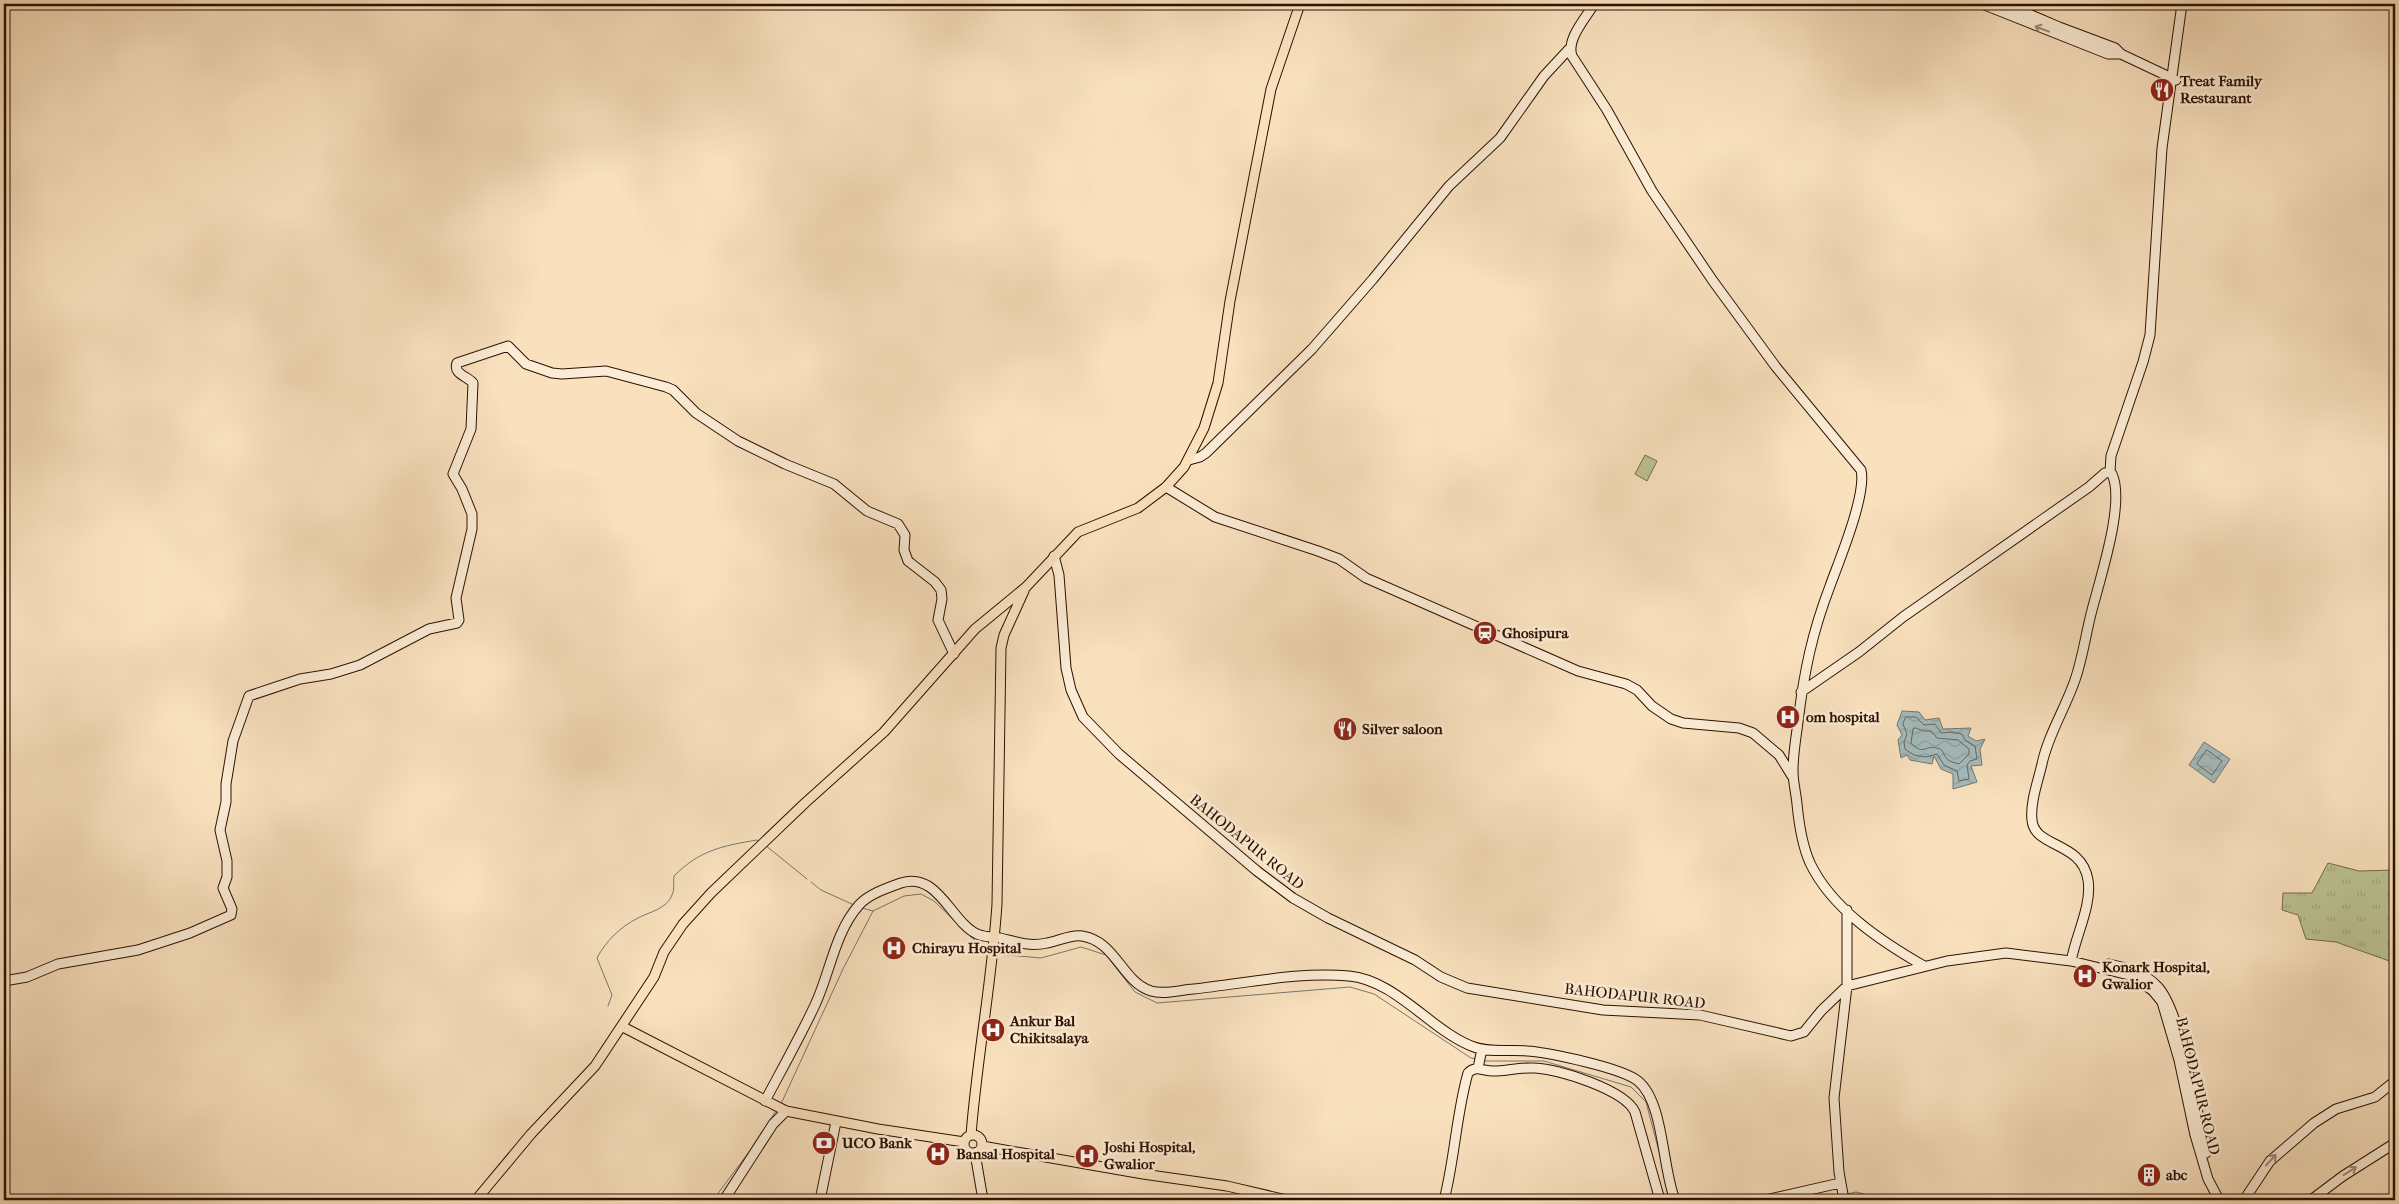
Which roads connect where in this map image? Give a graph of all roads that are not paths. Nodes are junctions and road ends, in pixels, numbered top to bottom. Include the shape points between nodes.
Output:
1 (1300, 4) edge
2 (1594, 4) edge
3 (1982, 4) edge
4 (2006, 4) edge
5 (2182, 4) edge
6 (2188, 4) edge
7 (1570, 49) junction
8 (2121, 54) junction
9 (2174, 79) junction
10 (1189, 460) junction
11 (2110, 472) junction
12 (1166, 487) junction
13 (1054, 556) junction
14 (1026, 587) junction
15 (954, 654) junction
16 (1802, 692) junction
17 (1794, 778) junction
18 (1847, 910) junction
19 (994, 939) junction
20 (2072, 957) junction
21 (1948, 961) junction
22 (1924, 966) junction
23 (4, 981) edge
24 (1847, 986) junction
25 (623, 1027) junction
26 (1481, 1051) junction
27 (1478, 1066) junction
28 (2395, 1081) edge
29 (768, 1102) junction
30 (783, 1110) junction
31 (836, 1122) junction
32 (971, 1135) junction
33 (964, 1142) junction
34 (2395, 1144) edge
35 (982, 1146) junction
36 (975, 1153) junction
37 (1841, 1185) junction
38 (476, 1200) edge
39 (724, 1200) edge
40 (820, 1200) edge
41 (983, 1200) edge
42 (1287, 1200) edge
43 (1444, 1200) edge
44 (1660, 1200) edge
45 (1675, 1200) edge
46 (1765, 1200) edge
47 (1844, 1200) edge
48 (2219, 1200) edge
49 (2225, 1200) edge
50 (2244, 1200) edge
51 (2311, 1200) edge

1 - 10 main road via 1271,89 1228,310 1218,383 1204,428
2 - 7 street
8 -> 3 street via 2108,54
4 - 8 street via 2116,48
5 - 9 street
6 - 9 street
7 - 10 street via 1544,76 1500,138 1449,186 1312,349 1206,453
7 - 16 street via 1645,180 1713,281 1776,366 1861,470 1854,515 1810,644
8 - 9 street
9 - 11 street via 2162,148 2150,335 2111,456
10 - 12 main road
11 - 16 street
11 - 20 street via 2115,488 2111,536 2078,673 2042,762 2032,810 2033,827 2038,834 2078,857 2087,874 2085,908
12 - 13 main road via 1138,508 1082,530
12 - 17 street via 1215,518 1338,559 1362,577 1578,671 1626,684 1671,719 1739,728 1753,733 1779,755
13 - 14 main road
13 - 24 street, BAHODAPUR ROAD via 1059,575 1066,668 1071,690 1083,716 1119,754 1257,871 1293,898 1328,918 1467,988 1603,1010 1700,1015 1791,1036 1804,1032
14 - 15 main road via 975,630
14 - 19 main road via 1001,648 1000,858
15 - 23 street via 938,620 941,590 908,561 901,528 867,511 834,484 738,442 696,414 673,390 648,380 606,371 552,372 526,364 508,346 465,359 455,367 473,383 473,414 469,436 453,478 462,489 472,514 472,529 456,598 457,624 429,629 360,665 300,679 249,696 233,741 220,830 227,861 223,888 232,909 231,915 138,950 58,964 26,977
15 - 25 main road via 884,732 711,893 683,924
16 - 17 street
17 - 18 street via 1802,839 1810,863 1834,898
18 - 22 street via 1899,952
18 - 24 street
19 - 26 street via 1036,945 1082,935 1109,949 1132,979 1157,993 1290,978 1363,978
19 - 29 street via 976,934 938,894 921,883 903,882 870,896 858,906 844,929 816,1003
19 - 32 main road
20 - 21 street via 1991,948
20 - 49 street via 2135,970 2157,985 2168,999 2186,1061 2211,1173
21 - 22 street, BAHODAPUR ROAD
21 - 48 street, BAHODAPUR ROAD via 2006,953 2062,960 2133,976 2153,991 2162,1002 2169,1022 2195,1135 2208,1179
22 - 24 street, BAHODAPUR ROAD
24 - 37 street via 1834,1098
25 - 29 main road
25 - 38 main road via 595,1066
26 - 27 street
26 - 45 street via 1540,1053 1613,1070 1638,1080 1655,1106 1665,1168
27 - 43 street via 1468,1073 1460,1100 1453,1160
27 - 44 street via 1491,1071 1538,1068 1602,1086 1623,1097 1635,1112
50 -> 28 street via 2270,1161 2314,1123 2336,1110 2375,1097
29 - 30 main road
30 - 31 main road
30 - 39 street
31 - 33 main road
31 - 40 street
32 - 33 main road
32 - 35 main road via 981,1138
33 - 36 main road via 968,1152
51 -> 34 street
35 - 36 main road
35 - 42 main road via 1227,1186
36 - 41 street
37 - 46 street
37 - 47 street

